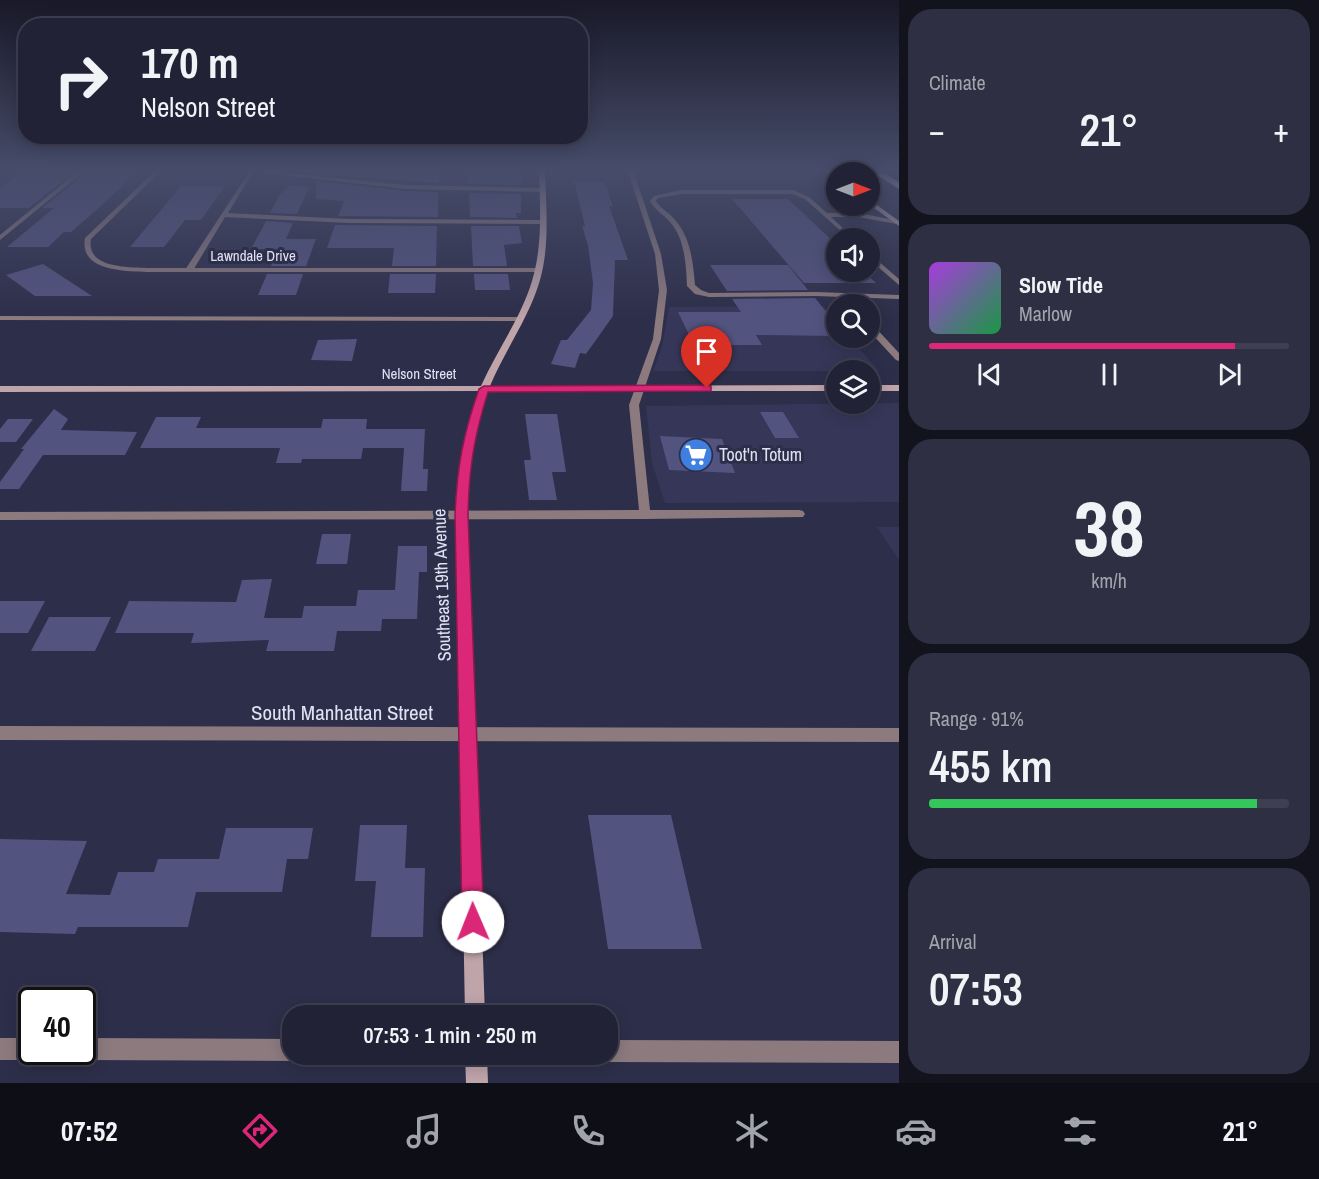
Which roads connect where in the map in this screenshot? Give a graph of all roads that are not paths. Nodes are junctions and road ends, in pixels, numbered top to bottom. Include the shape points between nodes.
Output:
1 (22, 220) edge
2 (106, 220) edge
3 (221, 220) edge
4 (323, 220) edge
5 (647, 220) edge
6 (671, 220) edge
7 (881, 220) edge
8 (542, 222) joint
9 (898, 223) edge
10 (0, 238) edge
11 (880, 265) edge
12 (189, 270) junction
13 (538, 270) junction
14 (899, 282) edge
15 (826, 295) edge
16 (880, 296) edge
17 (899, 297) edge
18 (0, 318) edge
19 (518, 319) junction
20 (880, 338) edge
21 (899, 358) edge
22 (638, 388) junction
23 (826, 388) edge
24 (880, 388) edge
25 (899, 388) edge
26 (0, 389) edge
27 (484, 389) junction
28 (799, 514) dead end
29 (462, 515) junction
30 (645, 515) junction
31 (0, 516) edge
32 (0, 733) edge
33 (469, 734) junction
34 (899, 735) edge
35 (475, 1005) edge
36 (0, 1049) edge
37 (18, 1049) edge
38 (96, 1049) edge
39 (282, 1050) edge
40 (618, 1051) edge
41 (899, 1052) edge
42 (476, 1065) edge
43 (477, 1083) edge

1 - 10 street
2 - 12 street, Lawndale Drive via 85,246 95,260 147,270
3 - 12 street
4 - 8 street
5 - 22 street via 658,254 663,290 657,339
6 - 15 street via 690,254 691,286 698,292
7 - 9 street
8 - 13 street, Southeast 19th Avenue
11 - 14 street
12 - 13 street, Lawndale Drive
13 - 19 street, Southeast 19th Avenue
16 - 17 street
18 - 19 street
19 - 27 street, Southeast 19th Avenue
20 - 21 street
22 - 23 street, Nelson Street
22 - 27 street, Nelson Street
22 - 30 street via 634,405
24 - 25 street
26 - 27 street, Nelson Street
27 - 29 street, Southeast 19th Avenue via 463,465
28 - 30 street
29 - 30 street
29 - 31 street
29 - 33 street, Southeast 19th Avenue
32 - 33 street, South Manhattan Street
33 - 34 street, South Manhattan Street
33 - 35 street, Southeast 19th Avenue
36 - 37 street
38 - 39 street
40 - 41 street
42 - 43 street

